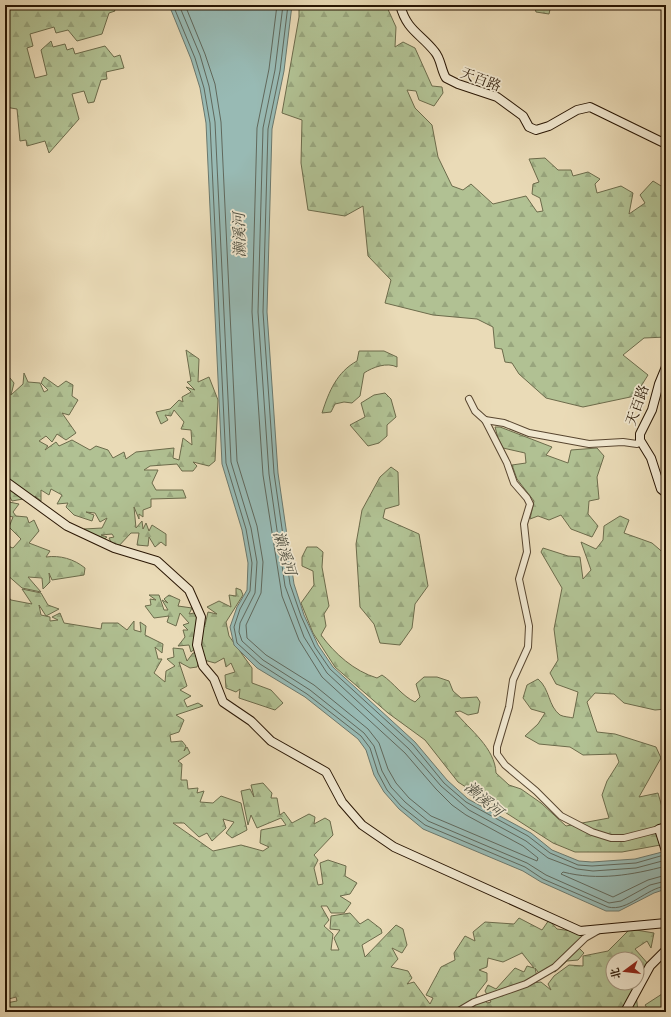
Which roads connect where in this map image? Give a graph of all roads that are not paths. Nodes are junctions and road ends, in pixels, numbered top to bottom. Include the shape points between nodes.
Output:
1 (400, 5) edge
2 (666, 144) edge
3 (666, 368) edge
4 (469, 399) dead end
5 (485, 420) junction
6 (640, 440) junction
7 (5, 481) edge
8 (666, 493) edge
9 (663, 828) edge
10 (665, 848) edge
11 (666, 924) edge
12 (599, 930) junction
13 (666, 950) edge
14 (457, 1012) edge
15 (625, 1012) edge

1 - 2 street, 天百路 via 405,21 436,53 446,78 464,87 497,97 524,116 529,127 536,130 576,110 590,107
3 - 6 street, 天百路 via 652,410 640,434
4 - 5 street via 475,411
5 - 6 street via 504,423 529,434 589,444 637,444
5 - 9 street via 514,482 530,504 524,524 527,552 519,579 529,626 528,647 513,680 497,754 505,765 536,791 560,816 592,832 611,838 624,838
6 - 8 street, 天百路 via 651,458 661,488
7 - 12 street via 67,526 114,548 157,561 189,590 201,617 197,645 203,666 214,679 223,702 252,721 271,741 326,772 342,802 362,825 394,847 580,931
9 - 10 street
11 - 12 street
12 - 14 street via 585,938 555,967 526,984 474,1002
13 - 15 street via 650,966

